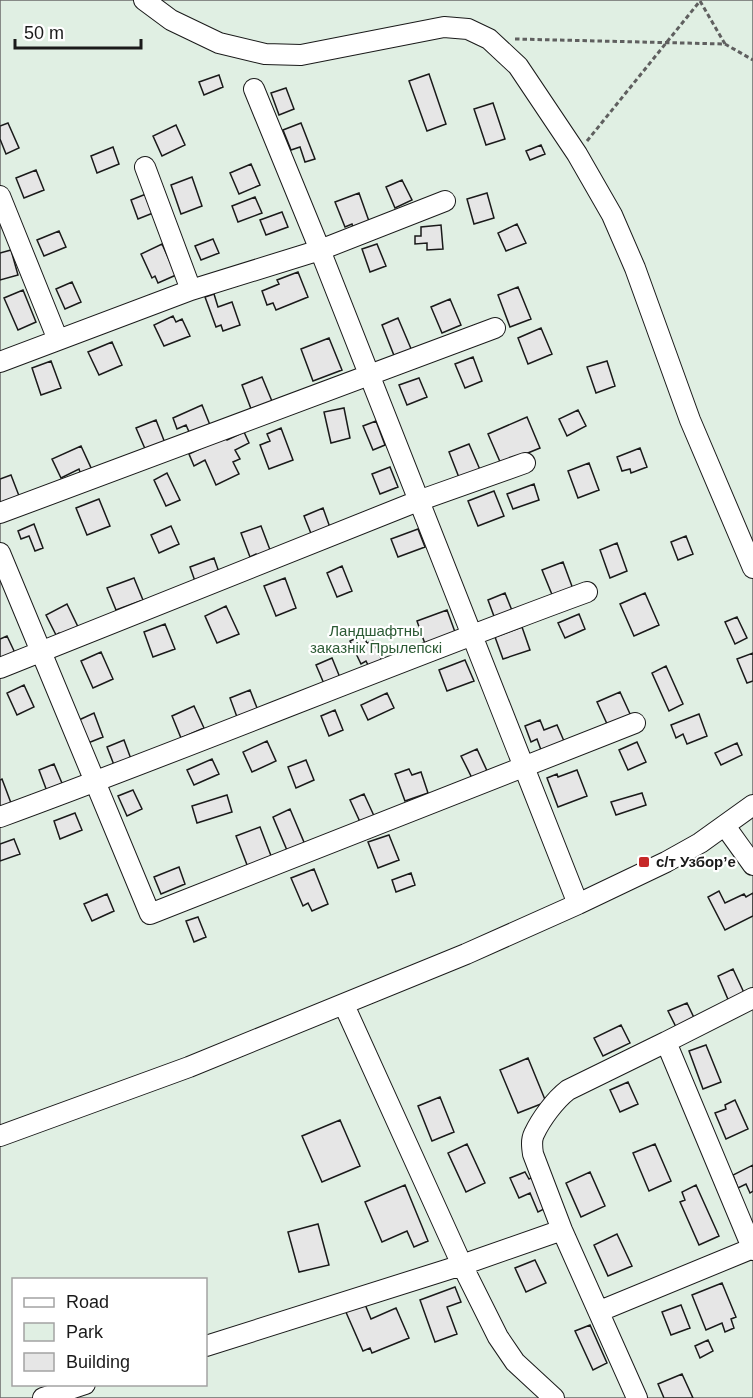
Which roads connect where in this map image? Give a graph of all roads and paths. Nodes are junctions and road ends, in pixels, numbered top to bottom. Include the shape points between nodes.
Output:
1 (144, 0) edge
2 (700, 0) edge
3 (489, 39) junction
4 (666, 43) junction
5 (725, 44) junction
6 (753, 60) edge
7 (254, 89) dead end
8 (577, 154) junction
9 (145, 166) dead end
10 (0, 196) edge
11 (445, 201) dead end
12 (320, 250) junction
13 (191, 291) junction
14 (495, 328) dead end
15 (58, 340) junction
16 (0, 362) edge
17 (368, 375) junction
18 (525, 463) dead end
19 (418, 501) junction
20 (0, 513) edge
21 (0, 553) edge
22 (753, 568) edge
23 (587, 592) dead end
24 (471, 634) junction
25 (40, 651) junction
26 (0, 668) edge
27 (635, 723) dead end
28 (523, 767) junction
29 (95, 782) junction
30 (753, 805) edge
31 (0, 817) edge
32 (725, 826) junction
33 (753, 864) edge
34 (578, 904) junction
35 (753, 998) edge
36 (344, 1005) junction
37 (666, 1042) junction
38 (0, 1136) edge
39 (562, 1230) junction
40 (753, 1249) edge
41 (462, 1265) junction
42 (600, 1311) junction
43 (207, 1346) edge
44 (79, 1386) edge
45 (43, 1398) edge
46 (554, 1398) edge
47 (637, 1398) edge

1 - 3 street via 171,20 219,43 266,54 301,55 444,27 468,29
2 - 4 path
2 - 5 path
3 - 4 path
3 - 8 street via 518,66
4 - 5 path
4 - 8 path
5 - 6 path
7 - 12 street
8 - 22 street via 612,215 635,268 690,420
9 - 13 street
10 - 15 street
11 - 12 street
12 - 13 street
12 - 17 street
13 - 15 street
14 - 17 street
15 - 16 street
17 - 19 street
17 - 20 street
18 - 19 street
19 - 24 street
19 - 25 street
21 - 25 street
23 - 24 street
24 - 28 street
24 - 29 street
25 - 26 street
25 - 29 street
27 - 28 street
28 - 29 street via 150,914
28 - 34 street
29 - 31 street
30 - 32 street
32 - 33 street
32 - 34 street via 666,862
34 - 36 street
35 - 37 street
36 - 38 street
36 - 41 street
37 - 39 street via 568,1090 534,1134 533,1154
37 - 40 street
39 - 41 street
39 - 42 street
40 - 42 street
41 - 43 street
41 - 46 street via 515,1362
42 - 47 street
44 - 45 street

